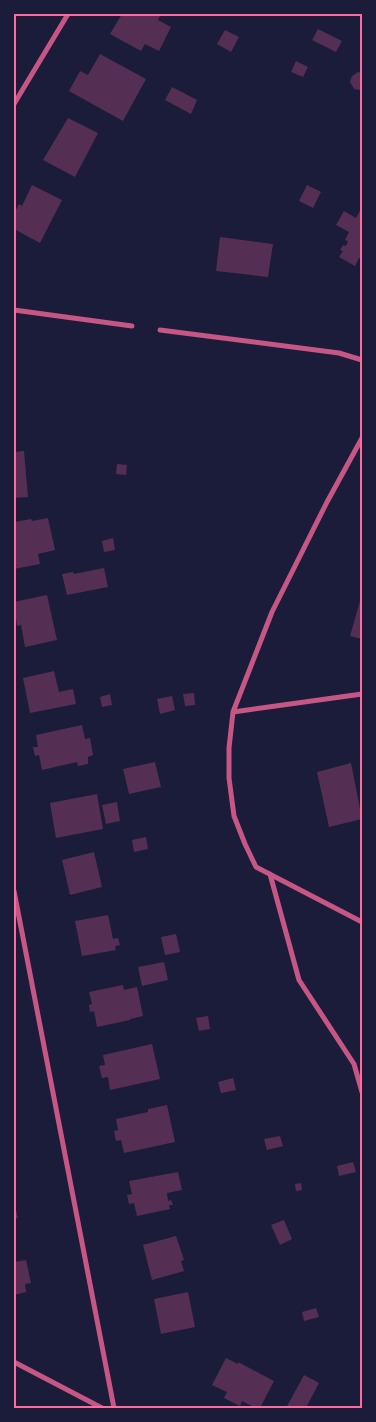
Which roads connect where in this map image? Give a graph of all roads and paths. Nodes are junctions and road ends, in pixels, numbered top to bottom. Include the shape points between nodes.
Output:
1 (68, 14) edge
2 (14, 104) edge
3 (14, 310) edge
4 (132, 326) dead end
5 (160, 330) dead end
6 (362, 360) edge
7 (362, 438) edge
8 (362, 694) edge
9 (233, 712) junction
10 (270, 874) junction
11 (14, 891) edge
12 (362, 922) edge
13 (362, 1092) edge
14 (14, 1362) edge
15 (102, 1408) edge
16 (114, 1408) edge

1 - 2 street
3 - 4 street
5 - 6 street via 339,353
7 - 9 street via 272,612
8 - 9 street
9 - 10 street via 229,778 234,816 256,867
10 - 12 street
10 - 13 street via 298,980 354,1064
11 - 16 street
14 - 15 street

